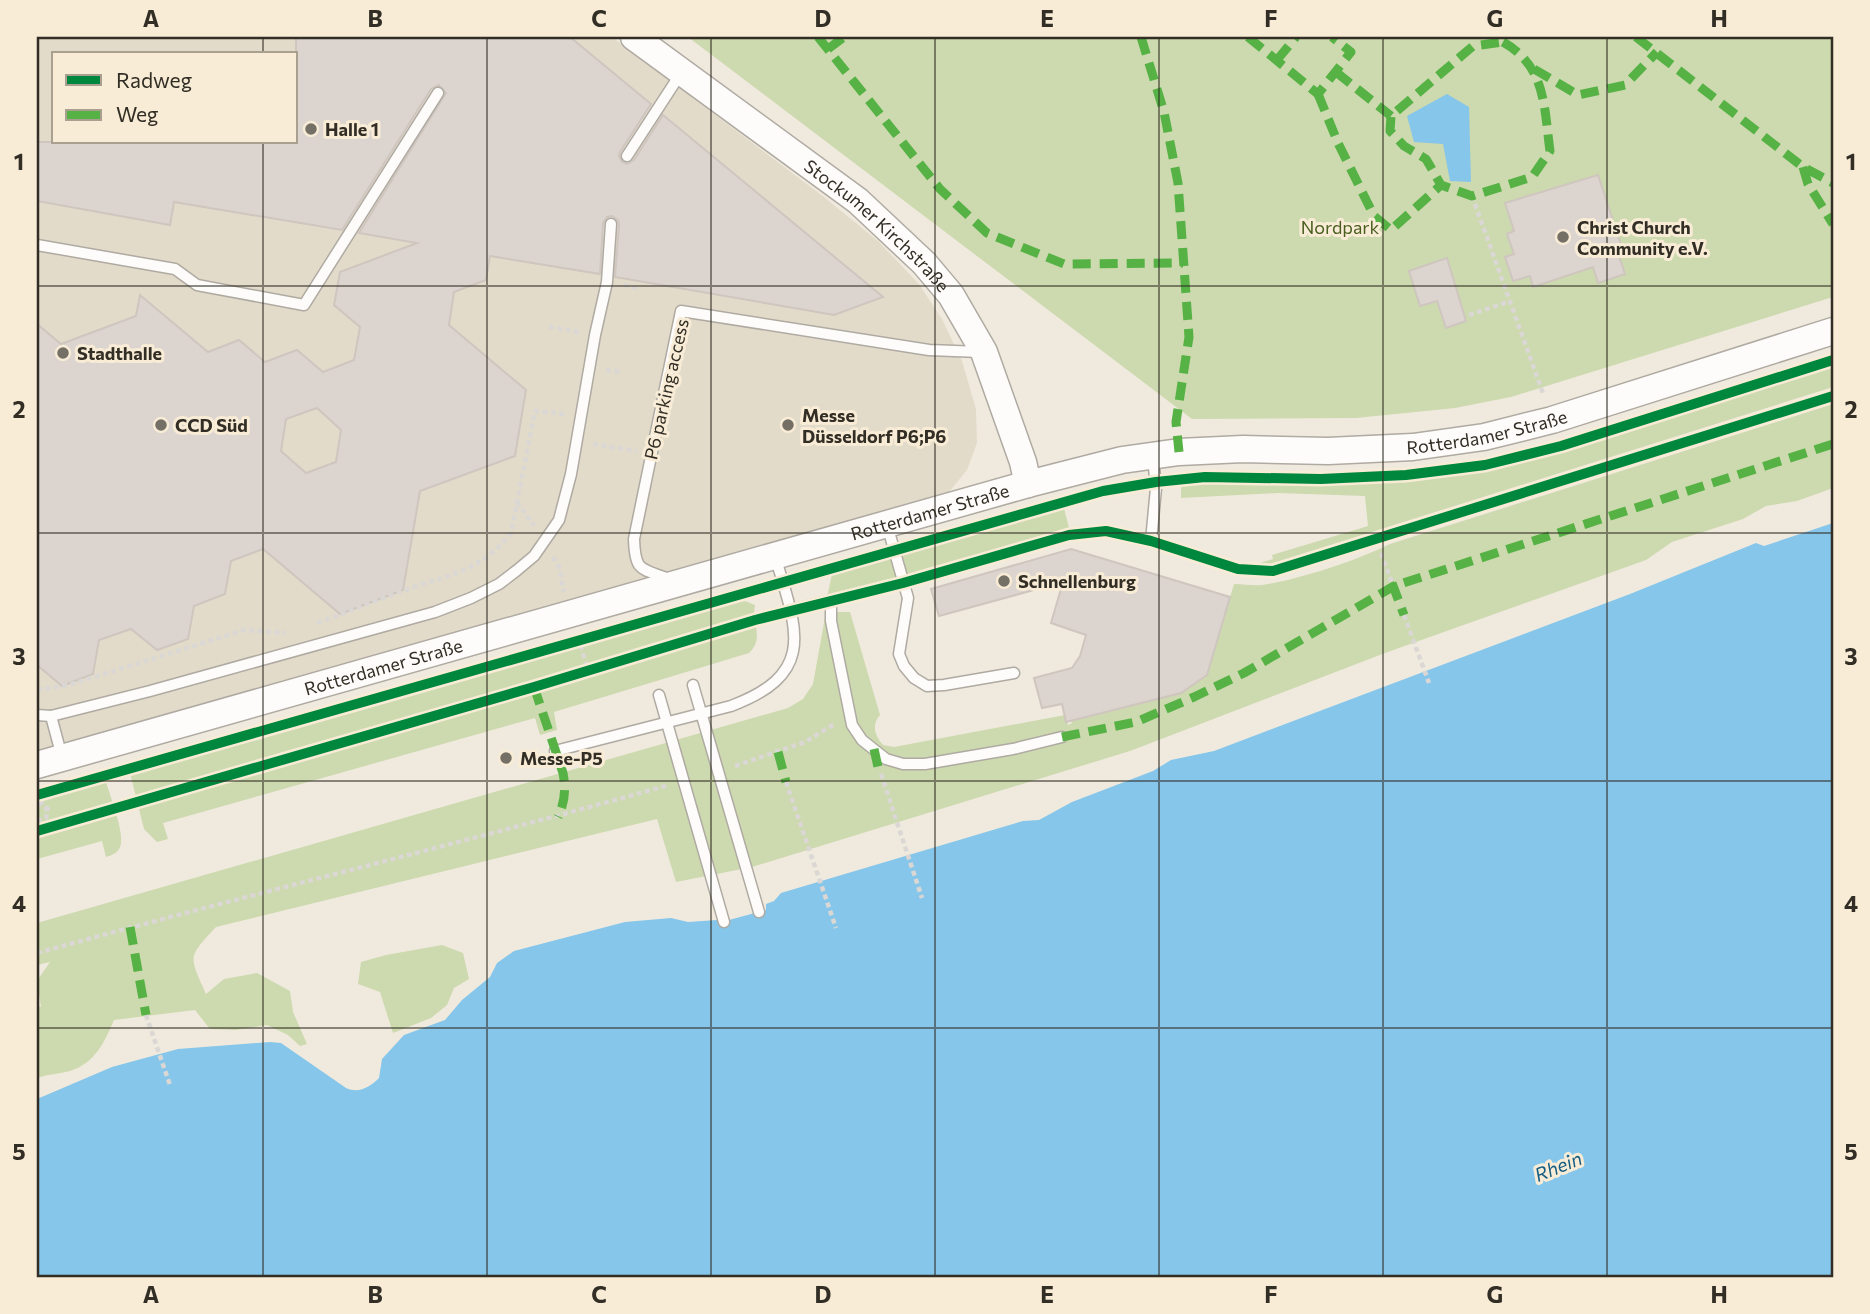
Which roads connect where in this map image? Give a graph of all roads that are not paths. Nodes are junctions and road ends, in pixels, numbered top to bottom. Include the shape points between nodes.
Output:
1 (634, 37) edge
2 (681, 73) junction
3 (438, 93) dead end
4 (628, 156) dead end
5 (611, 224) dead end
6 (37, 245) edge
7 (1833, 331) edge
8 (984, 352) junction
9 (1153, 455) junction
10 (1028, 484) junction
11 (887, 525) junction
12 (1151, 541) junction
13 (775, 556) junction
14 (1238, 569) dead end
15 (677, 583) junction
16 (903, 583) junction
17 (831, 602) junction
18 (791, 610) junction
19 (1014, 673) dead end
20 (694, 685) dead end
21 (659, 695) dead end
22 (702, 713) junction
23 (37, 715) edge
24 (51, 716) junction
25 (667, 722) junction
26 (1062, 737) dead end
27 (555, 751) dead end
28 (62, 758) junction
29 (37, 765) edge
30 (759, 912) dead end
31 (724, 922) dead end

1 - 2 street, Stockumer Kirchstraße
2 - 4 lane
2 - 8 street, Stockumer Kirchstraße via 858,201 904,243 951,295
3 - 6 lane via 304,305 197,285 175,269
5 - 24 lane via 607,282 571,474 559,520 534,556 499,584 435,611
7 - 9 street, Rotterdamer Straße via 1484,437 1413,447 1199,450
8 - 10 street, Stockumer Kirchstraße
8 - 15 lane, P6 parking access via 929,350 681,311 634,539 640,568
9 - 10 street, Rotterdamer Straße
9 - 12 lane via 1156,488
10 - 11 street, Rotterdamer Straße
11 - 13 street, Rotterdamer Straße
11 - 16 lane
12 - 14 lane
12 - 16 lane via 1106,531 1069,536
13 - 15 street, Rotterdamer Straße
13 - 18 lane
15 - 28 street, Rotterdamer Straße
16 - 17 lane
16 - 19 lane via 908,598 900,654 914,678 927,686
17 - 18 lane
17 - 26 lane via 848,715 862,740 886,759 925,764
18 - 22 lane via 795,646 788,667 774,684 756,697
20 - 22 lane
21 - 25 lane
22 - 25 lane
22 - 30 lane
23 - 24 lane
24 - 28 lane
25 - 27 lane
25 - 31 lane
28 - 29 street, Rotterdamer Straße

